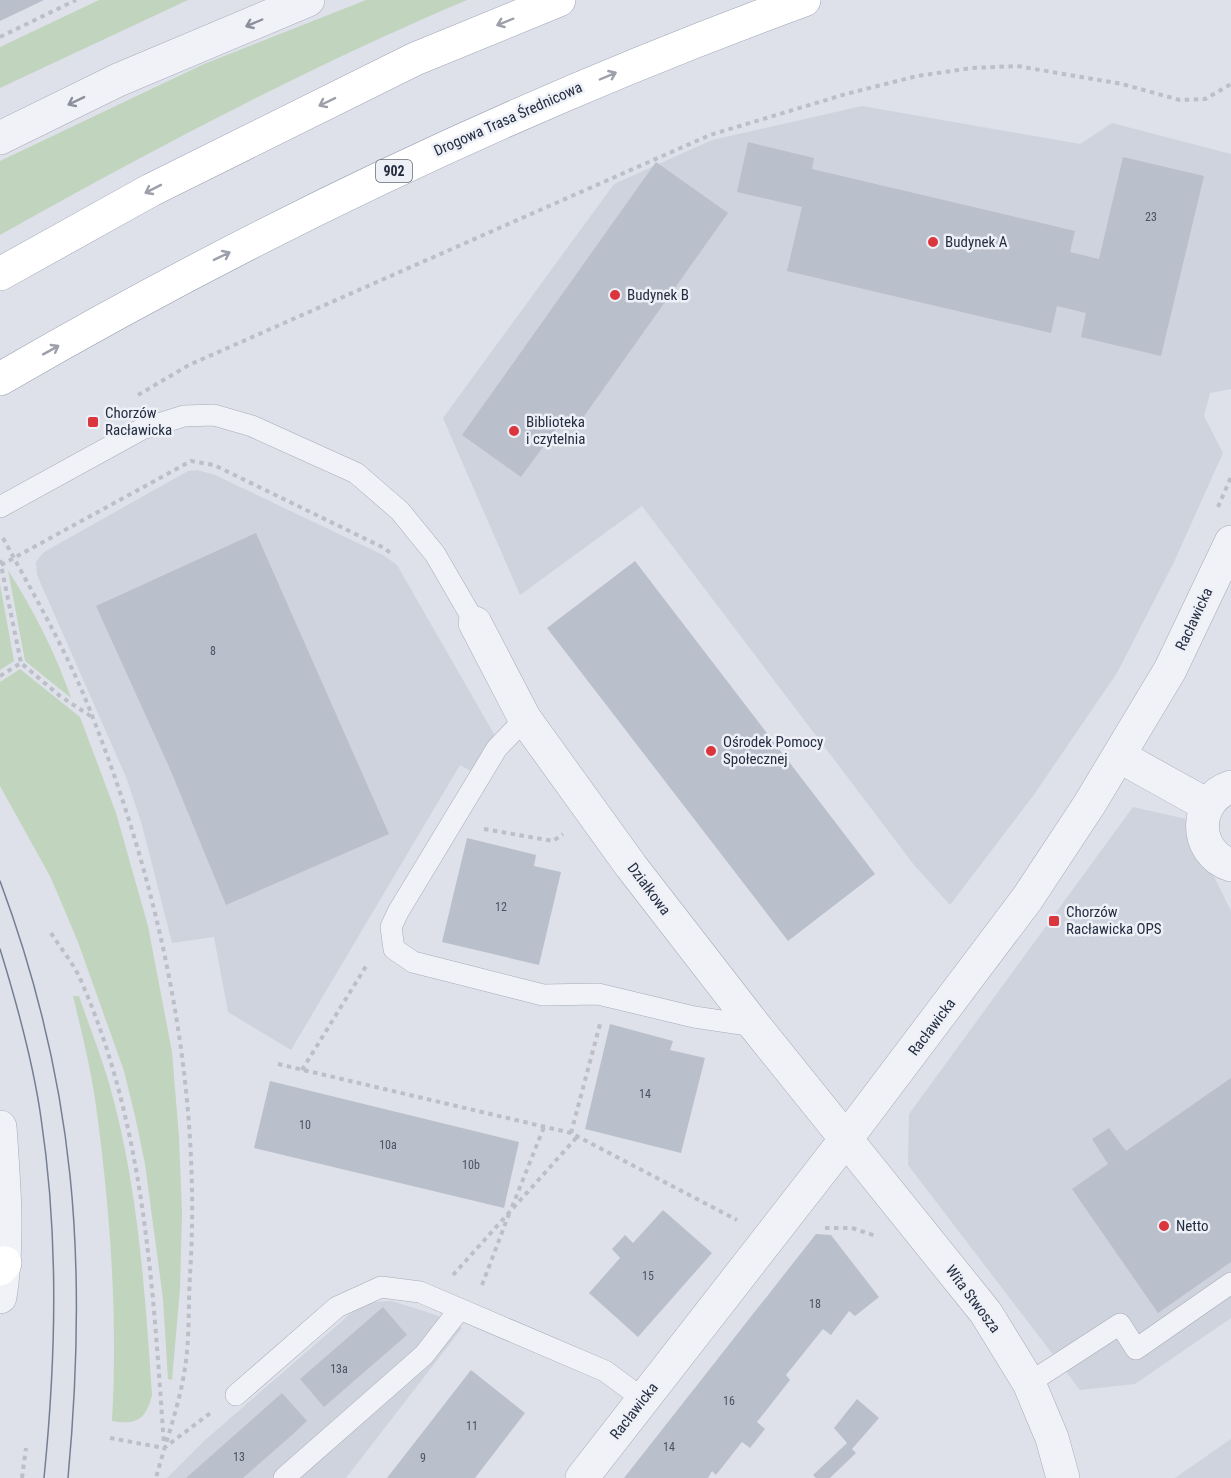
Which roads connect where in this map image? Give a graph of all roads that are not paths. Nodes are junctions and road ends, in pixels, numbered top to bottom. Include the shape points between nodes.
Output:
1 (308, 0) edge
2 (559, 0) edge
3 (804, 0) edge
4 (0, 138) edge
5 (0, 274) edge
6 (0, 379) edge
7 (0, 507) edge
8 (1231, 542) edge
9 (475, 623) joint
10 (525, 719) junction
11 (1119, 756) junction
12 (1219, 796) edge
13 (1231, 865) edge
14 (755, 1026) junction
15 (0, 1127) edge
16 (846, 1139) junction
17 (3, 1266) edge
18 (1231, 1283) edge
19 (0, 1297) edge
20 (465, 1312) junction
21 (1029, 1383) junction
22 (236, 1395) road end
23 (643, 1399) junction
24 (284, 1478) edge
25 (582, 1478) edge
26 (1063, 1478) edge

1 -> 4 street via 118,80
2 -> 5 main road via 415,59 151,190
6 -> 3 main road, Drogowa Trasa Średnicowa / 902 via 193,270 455,141 636,64
7 - 9 lane via 142,429 184,416 214,415 252,426 356,473 400,511 435,555
8 - 11 street, Racławicka via 1170,670
9 - 10 street, Działkowa
10 - 14 street, Działkowa via 631,866
10 - 14 lane via 496,748 391,927 394,949 413,962 543,995 607,996 694,1017
11 - 12 street
11 - 16 street, Racławicka via 1007,928
12 - 13 street via 1202,832 1214,856
14 - 16 street, Działkowa
15 - 17 street via 5,1188
16 - 21 street, Wita Stwosza via 986,1313
16 - 23 street, Racławicka
17 - 19 street
18 - 21 lane via 1136,1349 1120,1323
20 - 22 lane via 420,1292 381,1287 337,1307
20 - 23 lane via 604,1371
20 - 24 lane via 424,1355
21 - 26 street, Wita Stwosza via 1052,1438
23 - 25 street, Racławicka

